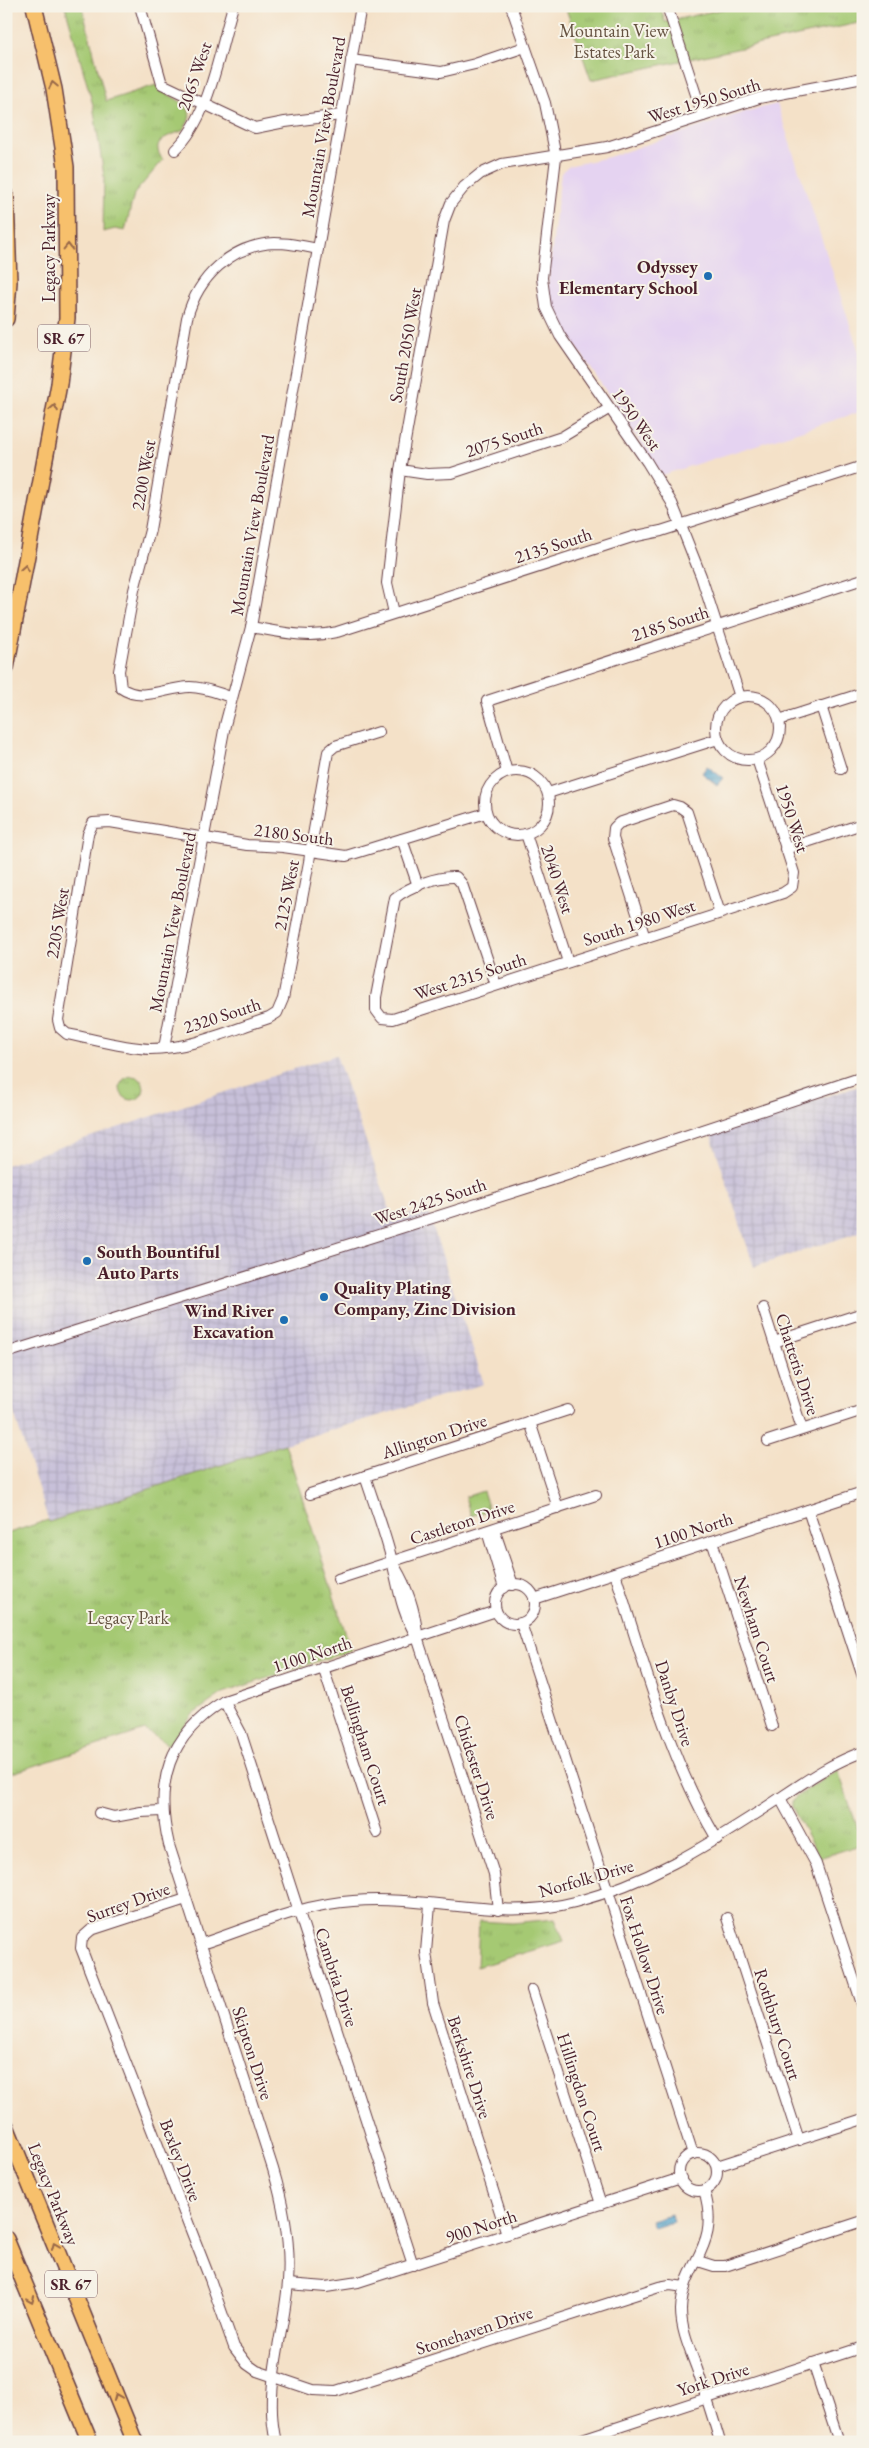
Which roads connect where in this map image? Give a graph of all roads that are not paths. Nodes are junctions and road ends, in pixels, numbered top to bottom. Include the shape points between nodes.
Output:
1 (34, 6) edge
2 (140, 6) edge
3 (233, 6) edge
4 (361, 6) edge
5 (511, 6) edge
6 (667, 6) edge
7 (525, 47) junction
8 (351, 60) junction
9 (863, 78) edge
10 (204, 103) junction
11 (341, 115) junction
12 (703, 116) junction
13 (175, 150) dead end
14 (556, 156) junction
15 (6, 196) edge
16 (318, 249) junction
17 (6, 319) edge
18 (610, 408) junction
19 (863, 466) edge
20 (400, 470) junction
21 (682, 524) junction
22 (863, 579) edge
23 (394, 613) junction
24 (717, 625) junction
25 (251, 627) junction
26 (6, 668) edge
27 (863, 693) edge
28 (231, 697) junction
29 (740, 698) junction
30 (821, 706) junction
31 (779, 720) junction
32 (379, 732) dead end
33 (718, 739) junction
34 (757, 759) junction
35 (841, 769) dead end
36 (508, 772) junction
37 (548, 793) junction
38 (486, 814) junction
39 (93, 823) joint
40 (856, 826) dead end
41 (526, 834) junction
42 (204, 838) junction
43 (402, 839) junction
44 (785, 849) junction
45 (310, 852) junction
46 (418, 886) junction
47 (792, 887) joint
48 (720, 913) junction
49 (645, 938) junction
50 (568, 962) junction
51 (496, 985) junction
52 (277, 1013) joint
53 (60, 1028) joint
54 (164, 1048) junction
55 (863, 1077) edge
56 (763, 1308) dead end
57 (863, 1313) edge
58 (774, 1342) junction
59 (6, 1353) edge
60 (568, 1410) dead end
61 (863, 1410) edge
62 (530, 1422) junction
63 (802, 1429) junction
64 (768, 1440) dead end
65 (366, 1476) junction
66 (863, 1492) edge
67 (310, 1494) dead end
68 (596, 1495) dead end
69 (558, 1508) junction
70 (808, 1510) junction
71 (490, 1530) junction
72 (712, 1541) junction
73 (392, 1562) junction
74 (615, 1573) junction
75 (338, 1580) dead end
76 (509, 1586) junction
77 (534, 1599) junction
78 (496, 1611) junction
79 (520, 1623) junction
80 (417, 1637) junction
81 (323, 1667) junction
82 (863, 1677) edge
83 (224, 1701) junction
84 (772, 1726) dead end
85 (863, 1752) edge
86 (780, 1798) junction
87 (162, 1811) junction
88 (99, 1813) dead end
89 (377, 1833) dead end
90 (717, 1839) junction
91 (608, 1892) junction
92 (186, 1899) junction
93 (430, 1905) junction
94 (498, 1910) junction
95 (298, 1912) junction
96 (727, 1918) dead end
97 (82, 1938) joint
98 (200, 1944) junction
99 (532, 1990) dead end
100 (863, 2007) edge
101 (863, 2119) edge
102 (6, 2126) edge
103 (799, 2140) junction
104 (693, 2154) junction
105 (716, 2166) junction
106 (681, 2178) junction
107 (704, 2190) junction
108 (601, 2204) junction
109 (863, 2221) edge
110 (507, 2234) junction
111 (6, 2239) edge
112 (698, 2261) junction
113 (413, 2265) junction
114 (288, 2284) junction
115 (685, 2287) junction
116 (863, 2347) edge
117 (813, 2363) junction
118 (274, 2377) junction
119 (706, 2398) junction
120 (90, 2442) edge
121 (135, 2442) edge
122 (276, 2442) edge
123 (572, 2442) edge
124 (720, 2442) edge
125 (839, 2442) edge

26 -> 1 highway, Legacy Parkway / SR 67 via 58,384 66,318 66,167 54,88
2 - 10 street via 162,84
3 - 10 street, 2065 West
4 - 8 street, Mountain View Boulevard
5 - 7 street, 1950 West
6 - 12 street
7 - 8 street via 441,72
7 - 14 street, 1950 West via 545,104
8 - 11 street, Mountain View Boulevard
9 - 12 street, West 1950 South via 759,98
10 - 11 street via 255,128
10 - 13 street, 2065 West via 188,137
11 - 16 street, Mountain View Boulevard
12 - 14 street, West 1950 South via 607,147
14 - 18 street, 1950 West via 542,294 552,323
14 - 20 street, South 2050 West via 516,160 491,168 464,187 447,212
15 - 17 highway via 9,282
16 - 25 street, Mountain View Boulevard
16 - 28 street, 2200 West via 286,244 264,245 231,257 212,272 196,292 187,318 150,530 134,590 119,671 121,688 133,694 145,694 195,687
18 - 20 street, 2075 South via 562,437 452,473
18 - 21 street, 1950 West via 662,484
19 - 21 street, 2135 South
20 - 23 street, South 2050 West via 386,582
21 - 23 street, 2135 South
21 - 24 street, 1950 West
22 - 24 street, 2185 South
23 - 25 street, 2135 South via 320,636
24 - 29 street, 1950 West
24 - 36 street, 2185 South via 487,701
25 - 28 street, Mountain View Boulevard
27 - 30 street
28 - 42 street, Mountain View Boulevard
29 - 31 street via 753,697 764,701 774,709
29 - 33 street via 731,702 718,718
30 - 31 street
30 - 35 street
31 - 34 street via 776,744 768,754
32 - 45 street, 2125 West via 335,746 328,752
33 - 34 street via 724,750 734,757
33 - 37 street
34 - 44 street, 1950 West
36 - 37 street via 531,774 542,782
36 - 38 street via 495,779 488,789 484,801
37 - 41 street via 546,818 538,828
38 - 41 street via 502,832
38 - 43 street, 2180 South
39 - 42 street, 2180 South via 110,822
39 - 53 street, 2205 West via 88,834 58,1020
40 - 44 street
41 - 50 street, 2040 West
42 - 45 street, 2180 South
42 - 54 street, Mountain View Boulevard
43 - 45 street, 2180 South via 346,856
43 - 46 street
44 - 47 street, 1950 West via 794,878
45 - 52 street, 2125 West via 283,999
46 - 51 street via 445,877 456,877 462,884
46 - 51 street, West 2315 South via 395,898 376,997 376,1010 382,1018 392,1019
47 - 48 street, South 1980 West via 783,893
48 - 49 street, South 1980 West
48 - 49 street, South 1980 West via 687,812 673,805 619,822 614,828 613,838
49 - 50 street, South 1980 West
50 - 51 street, West 2315 South
52 - 54 street, 2320 South via 186,1045
53 - 54 street, 2320 South via 67,1034 149,1049
55 - 59 street, West 2425 South via 549,1181
56 - 58 street, Chatteris Drive
57 - 58 street
58 - 63 street, Chatteris Drive
60 - 62 street, Allington Drive
61 - 63 street
62 - 65 street, Allington Drive
62 - 69 street
63 - 64 street
65 - 67 street, Allington Drive
65 - 73 street, Chidester Drive
66 - 70 street, 1100 North
68 - 69 street, Castleton Drive
69 - 71 street, Castleton Drive
70 - 72 street, 1100 North
70 - 82 street
71 - 73 street, Castleton Drive
71 - 76 street
72 - 74 street, 1100 North
72 - 84 street, Newham Court
73 - 75 street, Castleton Drive
73 - 80 street, Chidester Drive via 395,1583 408,1622
74 - 77 street, 1100 North
74 - 90 street, Danby Drive via 676,1758
76 - 77 street via 524,1587
76 - 78 street via 496,1598
77 - 79 street via 532,1614
78 - 79 street via 506,1622
78 - 80 street, 1100 North
79 - 91 street, Fox Hollow Drive
80 - 81 street, 1100 North
80 - 94 street, Chidester Drive via 494,1874
81 - 83 street, 1100 North
81 - 89 street, Bellingham Court
83 - 87 street, Skipton Drive via 196,1722 179,1744 167,1770
83 - 95 street, Cambria Drive via 240,1733
85 - 86 street, Norfolk Drive via 830,1767
86 - 90 street, Norfolk Drive
86 - 100 street via 816,1864
87 - 88 street via 114,1817
87 - 92 street, Skipton Drive via 168,1845
90 - 91 street, Norfolk Drive via 659,1872
91 - 94 street, Norfolk Drive via 546,1908
91 - 104 street, Fox Hollow Drive
92 - 97 street, Surrey Drive via 96,1928
92 - 98 street, Skipton Drive
93 - 94 street, Norfolk Drive
93 - 95 street, Norfolk Drive via 353,1901
93 - 110 street, Berkshire Drive via 426,1952 430,1993
95 - 98 street, Norfolk Drive
95 - 113 street, Cambria Drive
96 - 103 street, Rothbury Court
97 - 118 street, Bexley Drive via 84,1958 210,2279 230,2340 247,2364
98 - 114 street, Skipton Drive via 279,2188 286,2224
99 - 108 street, Hillingdon Court
101 - 103 street
121 -> 102 highway, Legacy Parkway / SR 67
103 - 105 street
104 - 105 street via 707,2155
104 - 106 street via 682,2163
105 - 107 street via 715,2181
106 - 107 street via 690,2188
106 - 108 street, 900 North
107 - 112 street via 709,2214 708,2230
108 - 110 street, 900 North
109 - 112 street via 725,2266
110 - 113 street, 900 North
111 -> 120 highway, SR 67
112 - 115 street
113 - 114 street, 900 North via 347,2285
114 - 118 street, Skipton Drive
115 - 118 street, Stonehaven Drive via 660,2286 336,2391 319,2391
115 - 119 street via 681,2312 683,2327
116 - 117 street, York Drive
117 - 119 street, York Drive
117 - 125 street
118 - 122 street, Skipton Drive via 272,2414
119 - 123 street, York Drive
119 - 124 street

